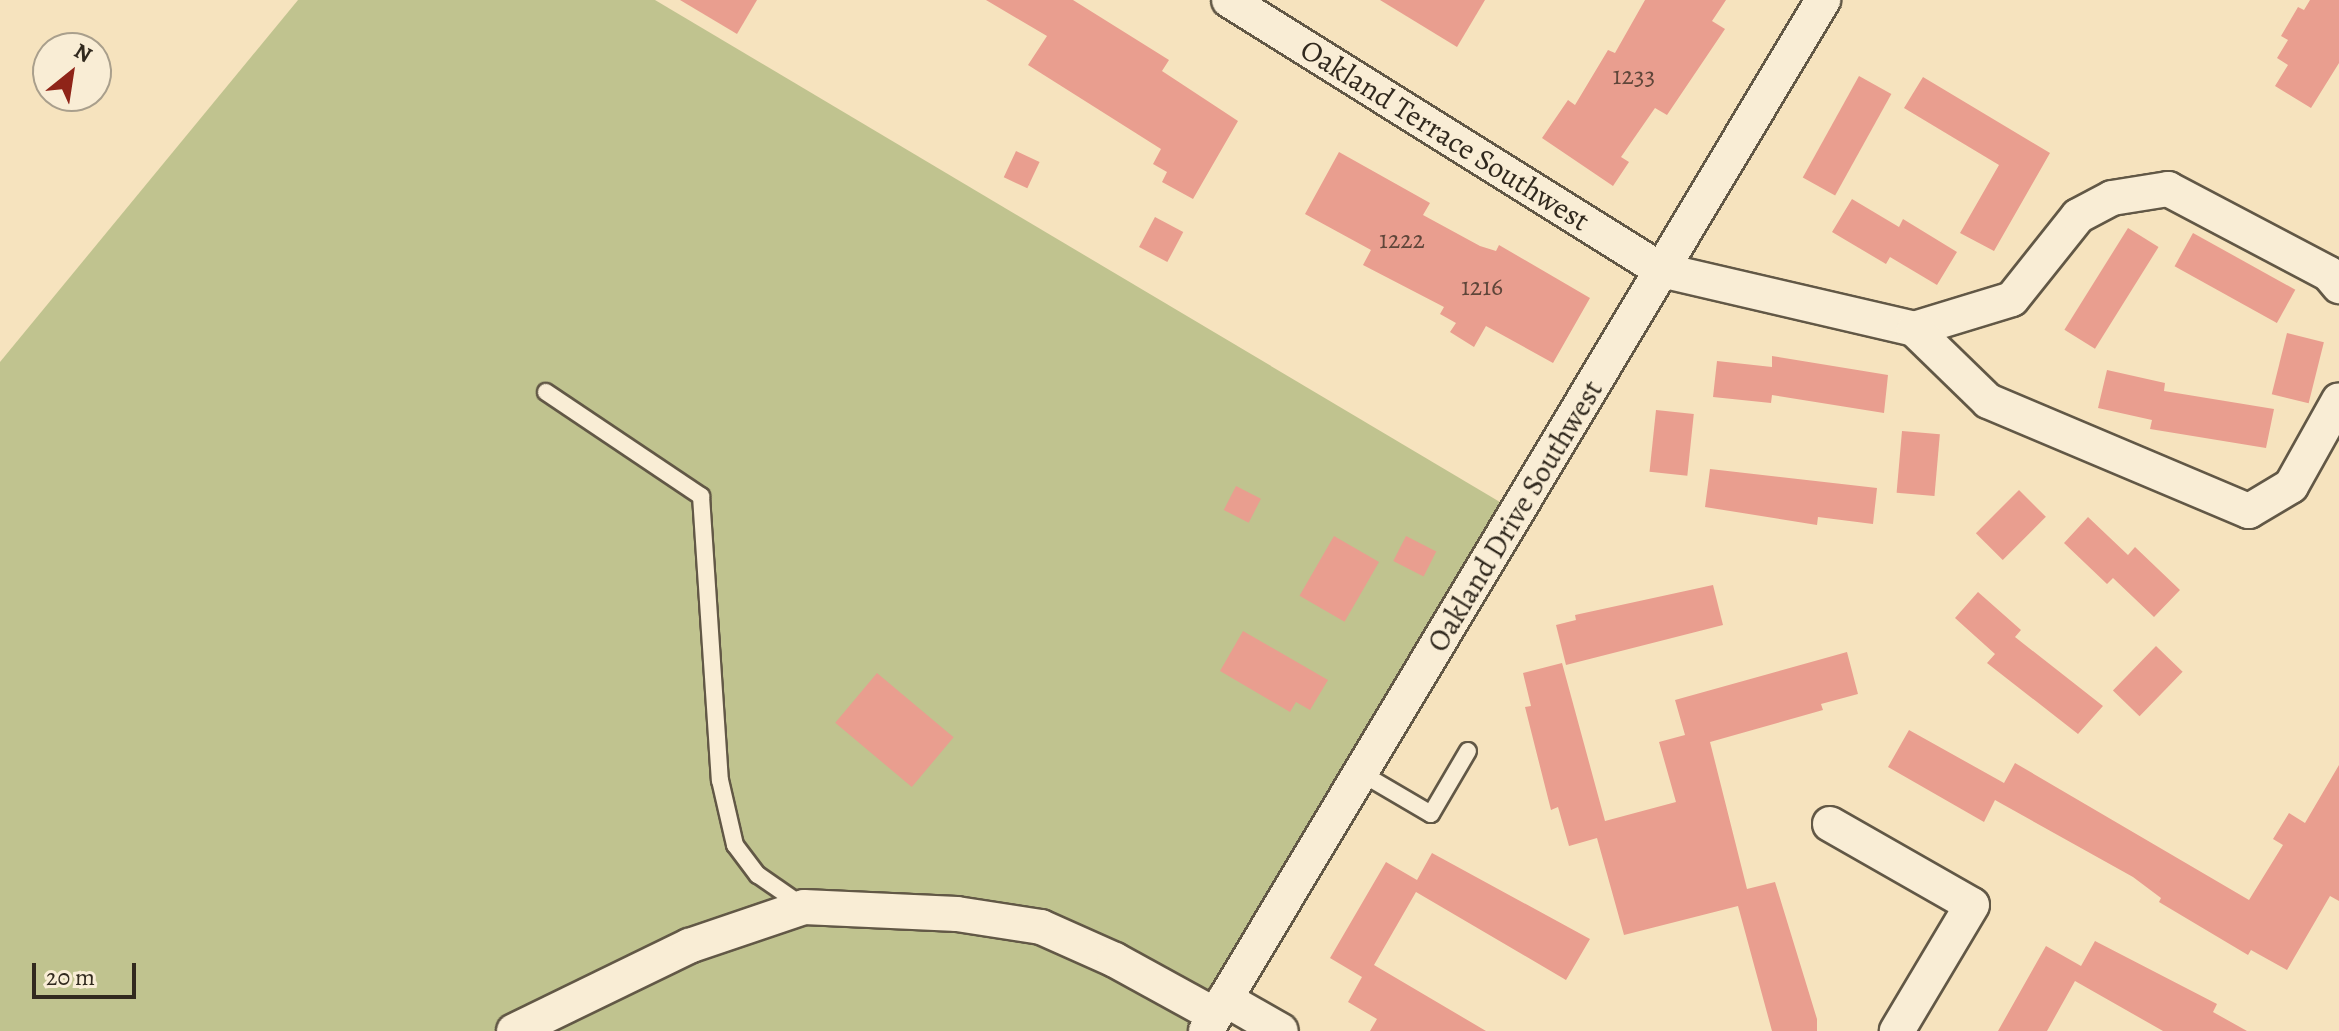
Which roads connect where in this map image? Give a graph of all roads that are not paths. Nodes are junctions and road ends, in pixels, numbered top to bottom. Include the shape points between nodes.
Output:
1 (1229, 0) edge
2 (1823, 0) edge
3 (1661, 270) junction
4 (2339, 286) edge
5 (1914, 329) junction
6 (546, 392) dead end
7 (2339, 400) edge
8 (1468, 751) dead end
9 (1361, 773) junction
10 (1830, 824) dead end
11 (804, 907) junction
12 (1215, 1015) edge
13 (514, 1031) edge
14 (1281, 1031) edge
15 (1897, 1031) edge

1 - 3 street, Oakland Terrace Southwest
2 - 3 street, Oakland Drive Southwest
3 - 5 street, Oakland Terrace Southwest
3 - 9 street, Oakland Drive Southwest
4 - 5 street via 2329,274 2168,189 2112,198 2078,216 2012,299
5 - 7 street via 1988,401 2249,511 2291,486
6 - 11 lane via 701,496 720,780 735,845 758,875
8 - 9 lane via 1431,814
9 - 12 street, Oakland Drive Southwest
10 - 15 street via 1972,905
11 - 12 street via 957,914 1041,927
11 - 13 street via 689,946
12 - 14 street

